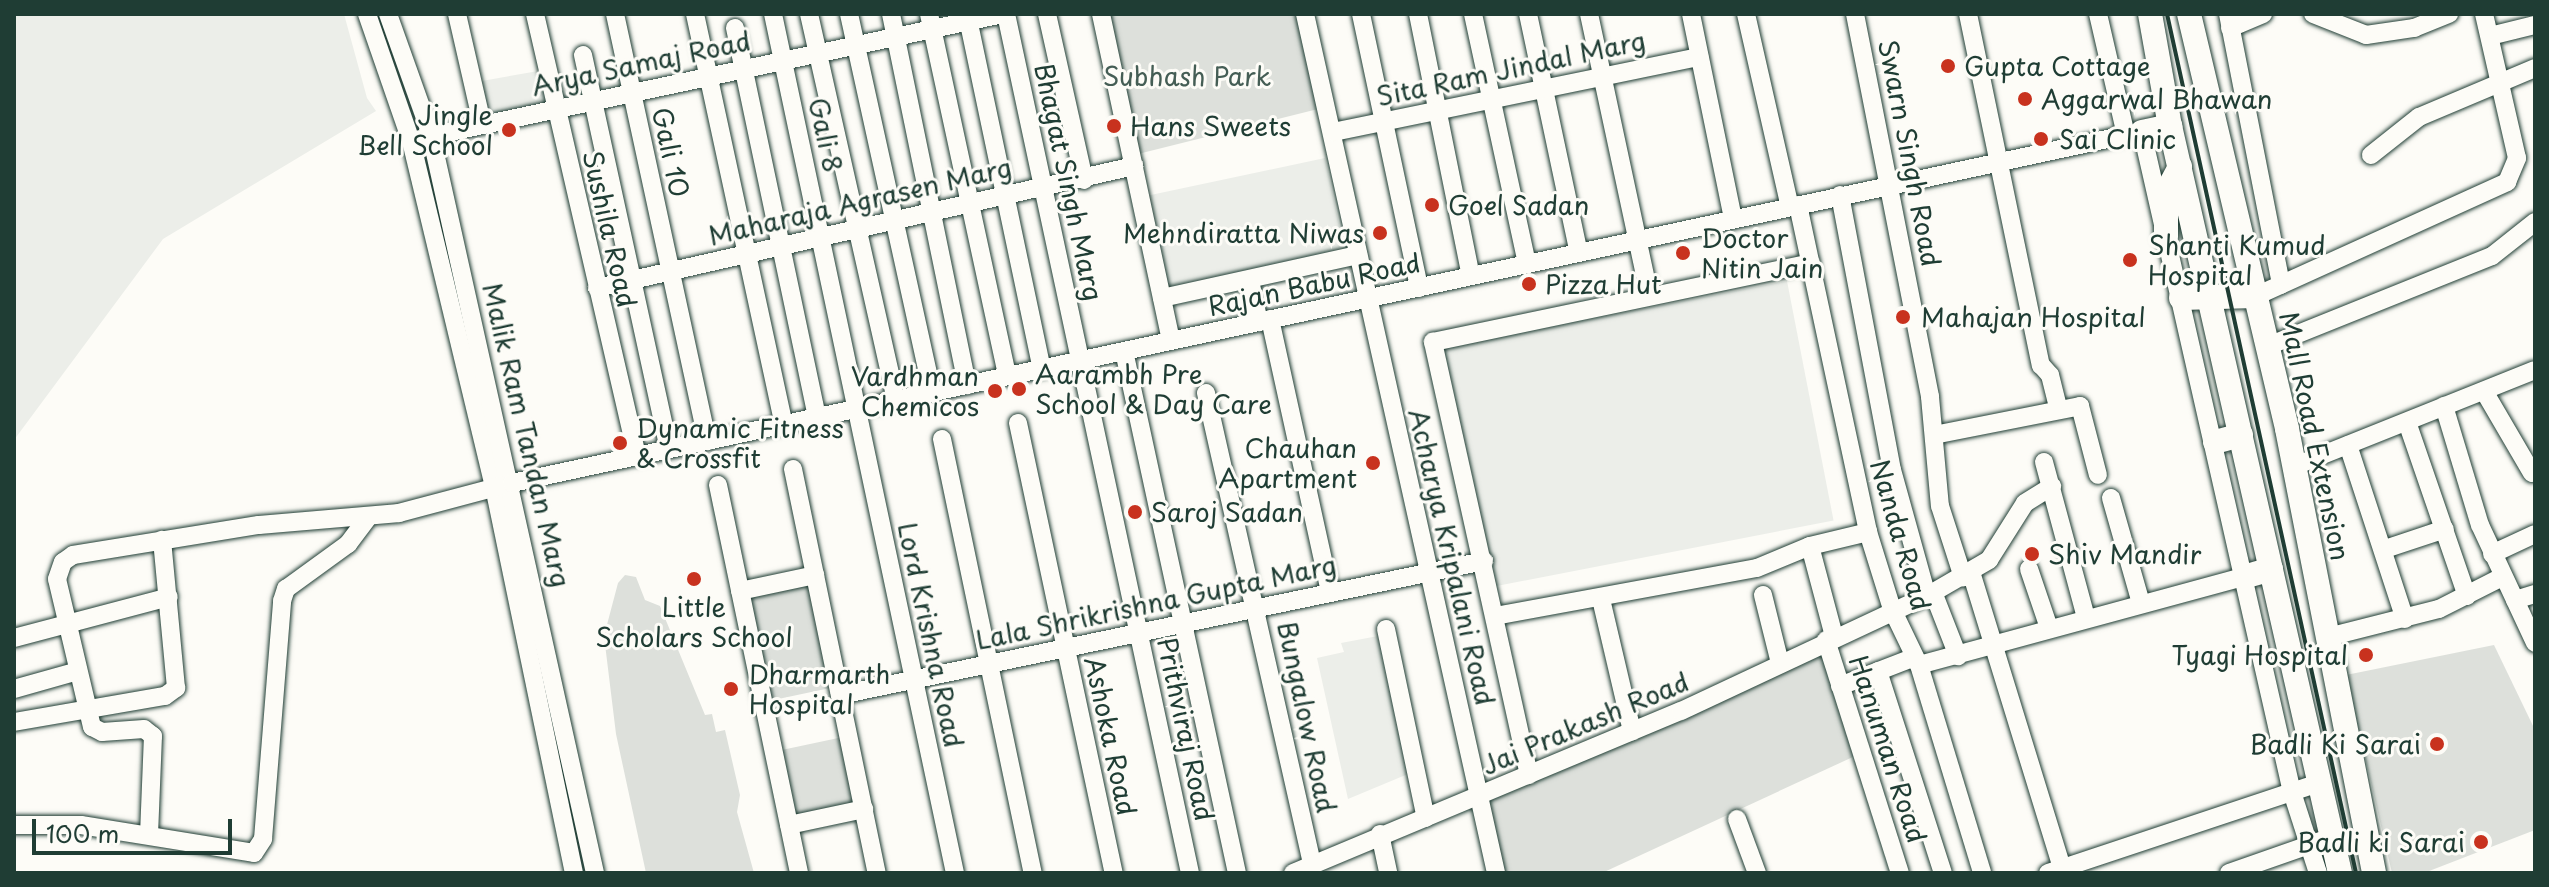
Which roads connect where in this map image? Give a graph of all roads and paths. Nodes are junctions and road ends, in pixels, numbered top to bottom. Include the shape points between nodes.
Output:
1 (367, 14) edge
2 (388, 14) edge
3 (457, 14) edge
4 (535, 14) edge
5 (615, 14) edge
6 (695, 14) edge
7 (773, 14) edge
8 (809, 14) edge
9 (849, 14) edge
10 (891, 14) edge
11 (1004, 14) edge
12 (1047, 14) edge
13 (1101, 14) edge
14 (1305, 14) edge
15 (1361, 14) edge
16 (1418, 14) edge
17 (1473, 14) edge
18 (1528, 14) edge
19 (1589, 14) edge
20 (1691, 14) edge
21 (1746, 14) edge
22 (1855, 14) edge
23 (1968, 14) edge
24 (2098, 14) edge
25 (2150, 14) edge
26 (2189, 14) edge
27 (2263, 14) edge
28 (2313, 14) edge
29 (2449, 14) edge
30 (2484, 14) edge
31 (968, 18) edge
32 (2229, 21) edge
33 (930, 22) edge
34 (2535, 25) edge
35 (735, 28) dead end
36 (2490, 36) junction
37 (896, 37) junction
38 (855, 45) junction
39 (818, 53) junction
40 (583, 55) dead end
41 (1699, 57) junction
42 (783, 60) junction
43 (744, 68) junction
44 (2535, 68) edge
45 (708, 76) junction
46 (1602, 76) junction
47 (2501, 80) junction
48 (1544, 86) junction
49 (632, 92) junction
50 (1493, 97) junction
51 (595, 101) junction
52 (556, 109) junction
53 (1437, 109) junction
54 (1384, 122) junction
55 (482, 123) junction
56 (2170, 126) junction
57 (1333, 132) junction
58 (2134, 134) junction
59 (431, 135) junction
60 (411, 141) junction
61 (2371, 155) dead end
62 (2000, 162) junction
63 (1134, 166) junction
64 (2180, 167) junction
65 (1084, 180) junction
66 (1893, 185) junction
67 (1044, 187) junction
68 (1005, 195) junction
69 (1840, 195) junction
70 (970, 202) junction
71 (1794, 206) junction
72 (931, 211) junction
73 (894, 219) junction
74 (1733, 219) junction
75 (2535, 222) edge
76 (856, 227) junction
77 (821, 234) junction
78 (2166, 237) junction
79 (1637, 240) junction
80 (781, 245) junction
81 (747, 253) junction
82 (1579, 253) junction
83 (1358, 255) junction
84 (1811, 263) junction
85 (1527, 264) junction
86 (670, 271) junction
87 (1471, 276) junction
88 (633, 279) junction
89 (1251, 285) dead end
90 (2281, 285) junction
91 (597, 288) junction
92 (1419, 288) junction
93 (1649, 293) junction
94 (2256, 296) junction
95 (1162, 298) junction
96 (2181, 298) junction
97 (2211, 298) junction
98 (1367, 299) junction
99 (1264, 321) junction
100 (1171, 341) junction
101 (2268, 346) junction
102 (1124, 351) junction
103 (1081, 360) junction
104 (1042, 369) junction
105 (2535, 370) edge
106 (1007, 376) junction
107 (967, 385) junction
108 (2484, 391) junction
109 (932, 392) junction
110 (1206, 393) dead end
111 (896, 400) junction
112 (2444, 406) junction
113 (857, 409) junction
114 (2059, 410) junction
115 (817, 417) junction
116 (2407, 422) junction
117 (1018, 423) dead end
118 (784, 424) junction
119 (1934, 435) junction
120 (2241, 435) junction
121 (942, 439) dead end
122 (707, 441) junction
123 (2215, 442) junction
124 (2348, 445) junction
125 (669, 449) junction
126 (637, 456) junction
127 (2044, 462) dead end
128 (2295, 466) junction
129 (793, 469) dead end
130 (2532, 473) dead end
131 (2098, 475) dead end
132 (512, 483) junction
133 (718, 485) dead end
134 (2052, 486) junction
135 (494, 487) junction
136 (2111, 498) dead end
137 (367, 519) junction
138 (2445, 529) junction
139 (1868, 532) junction
140 (2535, 534) edge
141 (162, 540) junction
142 (1810, 546) junction
143 (2385, 549) junction
144 (2492, 554) junction
145 (1484, 561) junction
146 (2029, 569) dead end
147 (2271, 569) junction
148 (1429, 573) junction
149 (1967, 574) junction
150 (815, 575) junction
151 (2247, 576) junction
152 (2502, 577) junction
153 (740, 591) junction
154 (1330, 592) junction
155 (1930, 594) junction
156 (2535, 594) edge
157 (1763, 595) dead end
158 (2467, 596) junction
159 (169, 597) junction
160 (1601, 599) junction
161 (2515, 600) junction
162 (2141, 603) junction
163 (1257, 607) junction
164 (1892, 609) junction
165 (1495, 616) junction
166 (2086, 618) junction
167 (2405, 619) junction
168 (1184, 623) junction
169 (67, 626) junction
170 (2049, 628) junction
171 (1386, 629) dead end
172 (2327, 631) junction
173 (2285, 632) junction
174 (1139, 633) junction
175 (14, 638) edge
176 (1830, 638) junction
177 (2535, 643) edge
178 (1994, 646) junction
179 (1066, 647) junction
180 (1958, 656) junction
181 (1917, 661) junction
182 (989, 663) junction
183 (1780, 663) junction
184 (78, 671) junction
185 (1878, 671) junction
186 (913, 679) junction
187 (1840, 686) junction
188 (14, 689) edge
189 (840, 695) junction
190 (87, 708) junction
191 (14, 722) edge
192 (1632, 731) junction
193 (1529, 775) junction
194 (2319, 783) junction
195 (2289, 793) junction
196 (1479, 796) junction
197 (864, 809) junction
198 (1426, 818) junction
199 (1737, 819) dead end
200 (14, 825) edge
201 (789, 825) junction
202 (1380, 834) junction
203 (149, 835) junction
204 (2332, 837) junction
205 (2307, 846) junction
206 (1312, 865) junction
207 (2055, 870) edge
208 (574, 873) edge
209 (595, 873) edge
210 (799, 873) edge
211 (877, 873) edge
212 (955, 873) edge
213 (1033, 873) edge
214 (1114, 873) edge
215 (1190, 873) edge
216 (1237, 873) edge
217 (1293, 873) edge
218 (1388, 873) edge
219 (1496, 873) edge
220 (1757, 873) edge
221 (1900, 873) edge
222 (1943, 873) edge
223 (1982, 873) edge
224 (2229, 873) edge
225 (2318, 873) edge
226 (2340, 873) edge
227 (2374, 873) edge

1 - 60 street, Malik Ram Tandan Marg
2 - 59 street, Malik Ram Tandan Marg
3 - 55 street
4 - 52 street, Sushila Road
5 - 49 street, Gali 10
6 - 45 street
7 - 42 street, Gali 8
8 - 39 street
9 - 38 street
10 - 37 street
11 - 31 street, Arya Samaj Road
11 - 67 street, Bhagat Singh Marg
12 - 65 street
13 - 63 street
14 - 57 street, Acharya Kripalani Road
15 - 54 street
16 - 53 street
17 - 50 street
18 - 48 street
19 - 46 street
20 - 41 street
21 - 71 street, Nanda Road
22 - 66 street, Swarn Singh Road
23 - 62 street
24 - 58 street
25 - 56 main road
26 - 94 main road, Mall Road Extension
27 - 32 street
28 - 29 street via 2366,35 2414,28
30 - 36 street
31 - 33 street, Arya Samaj Road
31 - 68 street
32 - 90 street
33 - 37 street, Arya Samaj Road
33 - 70 street
34 - 36 street
35 - 43 street
36 - 47 street
37 - 38 street, Arya Samaj Road
37 - 72 street
38 - 39 street, Arya Samaj Road
38 - 73 street
39 - 42 street, Arya Samaj Road
39 - 76 street
40 - 51 street
41 - 46 street, Sita Ram Jindal Marg
41 - 74 street
42 - 43 street, Arya Samaj Road
42 - 77 street, Gali 8
43 - 45 street, Arya Samaj Road
43 - 80 street
44 - 47 street
45 - 49 street, Arya Samaj Road
45 - 81 street
46 - 48 street, Sita Ram Jindal Marg
46 - 79 street
47 - 61 street via 2419,117
47 - 90 street via 2517,158 2507,182
48 - 50 street, Sita Ram Jindal Marg
48 - 82 street
49 - 51 street, Arya Samaj Road
49 - 86 street, Gali 10
50 - 53 street, Sita Ram Jindal Marg
50 - 85 street
51 - 52 street, Arya Samaj Road
51 - 88 street
52 - 55 street, Arya Samaj Road
52 - 91 street, Sushila Road
53 - 54 street, Sita Ram Jindal Marg
53 - 87 street
54 - 57 street, Sita Ram Jindal Marg
54 - 92 street
55 - 59 street, Arya Samaj Road
56 - 58 main road
56 - 64 main road
57 - 83 street, Acharya Kripalani Road
58 - 62 street, Rajan Babu Road
58 - 78 street
59 - 60 street, Arya Samaj Road
59 - 132 street, Malik Ram Tandan Marg
60 - 135 street, Malik Ram Tandan Marg
62 - 66 street, Rajan Babu Road
62 - 114 street via 2041,365 2050,375
63 - 65 street, Maharaja Agrasen Marg
63 - 95 street
64 - 78 main road via 2166,193
64 - 97 main road
65 - 67 street, Maharaja Agrasen Marg
66 - 69 street, Rajan Babu Road
66 - 119 street, Swarn Singh Road
67 - 68 street, Maharaja Agrasen Marg
67 - 103 street, Bhagat Singh Marg
68 - 70 street, Maharaja Agrasen Marg
68 - 104 street
69 - 71 street, Rajan Babu Road
69 - 155 street via 1892,470
70 - 72 street, Maharaja Agrasen Marg
70 - 106 street
71 - 74 street, Rajan Babu Road
71 - 84 street, Nanda Road
72 - 73 street, Maharaja Agrasen Marg
72 - 107 street
73 - 76 street, Maharaja Agrasen Marg
73 - 109 street
74 - 79 street, Rajan Babu Road
75 - 101 street via 2492,256
76 - 77 street, Maharaja Agrasen Marg
76 - 111 street
77 - 80 street, Maharaja Agrasen Marg
77 - 113 street, Gali 8
78 - 96 street
79 - 82 street, Rajan Babu Road
79 - 93 street
80 - 81 street, Maharaja Agrasen Marg
80 - 115 street
81 - 86 street, Maharaja Agrasen Marg
81 - 118 street
82 - 85 street, Rajan Babu Road
83 - 95 street
83 - 98 street, Acharya Kripalani Road
84 - 93 street
84 - 139 street, Nanda Road
85 - 87 street, Rajan Babu Road
86 - 88 street, Maharaja Agrasen Marg
86 - 122 street, Gali 10
87 - 92 street, Rajan Babu Road
88 - 91 street, Maharaja Agrasen Marg
88 - 125 street
89 - 99 street, Bungalow Road
90 - 94 street
91 - 126 street, Sushila Road
92 - 98 street, Rajan Babu Road
93 - 145 street via 1433,342
94 - 97 main road
94 - 101 main road, Mall Road Extension
95 - 100 street
96 - 97 main road
96 - 123 street
97 - 120 main road
98 - 99 street, Rajan Babu Road
98 - 148 street, Acharya Kripalani Road
99 - 100 street, Rajan Babu Road
99 - 154 street, Bungalow Road
100 - 102 street, Rajan Babu Road
101 - 128 main road, Mall Road Extension
102 - 103 street, Rajan Babu Road
102 - 168 street
103 - 104 street, Rajan Babu Road
103 - 174 street, Prithviraj Road
104 - 106 street, Rajan Babu Road
105 - 108 street
106 - 107 street, Rajan Babu Road
107 - 109 street, Rajan Babu Road
108 - 112 street
108 - 130 street
109 - 111 street, Rajan Babu Road
110 - 163 street, Bungalow Road
111 - 113 street, Rajan Babu Road
112 - 116 street
112 - 144 street via 2458,463
113 - 115 street, Rajan Babu Road
113 - 186 street, Lord Krishna Road
114 - 119 street
114 - 131 street via 2080,406
115 - 118 street, Rajan Babu Road
116 - 124 street
116 - 138 street
117 - 179 street, Ashoka Road
118 - 122 street, Rajan Babu Road
119 - 149 street, Swarn Singh Road via 1940,506
120 - 123 main road
120 - 147 main road
121 - 182 street
122 - 125 street, Rajan Babu Road
123 - 151 street
124 - 128 street
124 - 143 street
125 - 126 street, Rajan Babu Road
126 - 132 street, Rajan Babu Road
127 - 134 street
128 - 172 main road, Mall Road Extension
129 - 150 street
132 - 135 street, Rajan Babu Road
132 - 209 street, Malik Ram Tandan Marg
133 - 153 street
134 - 149 street, Jai Prakash Road via 2025,503 1997,550
134 - 166 street
135 - 137 street, Rajan Babu Road
135 - 208 street, Malik Ram Tandan Marg
136 - 162 street
137 - 141 street, Rajan Babu Road via 259,525
137 - 203 street via 348,544 286,589 282,601 259,847 248,854
138 - 143 street
138 - 158 street
139 - 142 street
139 - 164 street, Nanda Road
140 - 144 street
141 - 159 street
141 - 169 street, Rajan Babu Road via 73,555 63,562 57,579
142 - 160 street via 1757,568
142 - 176 street, Hanuman Road
143 - 167 street
144 - 152 street
145 - 148 street, Lala Shrikrishna Gupta Marg
145 - 165 street
146 - 170 street
147 - 151 main road
147 - 173 main road
148 - 154 street, Lala Shrikrishna Gupta Marg
148 - 196 street, Acharya Kripalani Road
149 - 155 street, Jai Prakash Road
149 - 178 street, Swarn Singh Road
150 - 153 street
150 - 189 street
151 - 162 street
151 - 195 street
152 - 158 street
152 - 161 street
153 - 201 street
154 - 163 street, Lala Shrikrishna Gupta Marg
155 - 164 street, Jai Prakash Road
155 - 180 street
156 - 161 street
157 - 183 street
158 - 167 street
159 - 169 street
159 - 190 street via 176,688 165,696
160 - 165 street
160 - 192 street
161 - 177 street
162 - 166 street
163 - 168 street, Lala Shrikrishna Gupta Marg
163 - 206 street, Bungalow Road
164 - 176 street, Jai Prakash Road
164 - 181 street, Nanda Road
165 - 193 street
166 - 170 street
167 - 172 street
168 - 174 street, Lala Shrikrishna Gupta Marg
168 - 216 street
169 - 175 street
169 - 184 street
170 - 178 street
171 - 198 street
172 - 173 main road
172 - 227 main road, Mall Road Extension
173 - 194 main road
174 - 179 street, Lala Shrikrishna Gupta Marg
174 - 215 street, Prithviraj Road
176 - 183 street, Jai Prakash Road
176 - 187 street, Hanuman Road
178 - 180 street
178 - 207 street, Swarn Singh Road
179 - 182 street, Lala Shrikrishna Gupta Marg
179 - 214 street, Ashoka Road
180 - 181 street
181 - 185 street
181 - 223 street, Nanda Road
182 - 186 street, Lala Shrikrishna Gupta Marg
182 - 213 street
183 - 192 street, Jai Prakash Road
184 - 188 street
184 - 190 street
185 - 187 street
185 - 222 street
186 - 189 street, Lala Shrikrishna Gupta Marg
186 - 212 street, Lord Krishna Road
187 - 221 street, Hanuman Road
189 - 197 street
190 - 191 street
190 - 203 street via 96,731 144,729 153,736
192 - 193 street, Jai Prakash Road
193 - 196 street, Jai Prakash Road
194 - 195 street
194 - 204 main road
195 - 205 street
195 - 207 street
196 - 198 street, Jai Prakash Road
196 - 219 street, Acharya Kripalani Road
197 - 201 street
197 - 211 street
198 - 202 street, Jai Prakash Road
199 - 220 street
200 - 203 street via 81,825
201 - 210 street
202 - 206 street, Jai Prakash Road
202 - 218 street
204 - 205 street
204 - 226 main road
205 - 224 street
205 - 225 street
206 - 217 street, Jai Prakash Road

